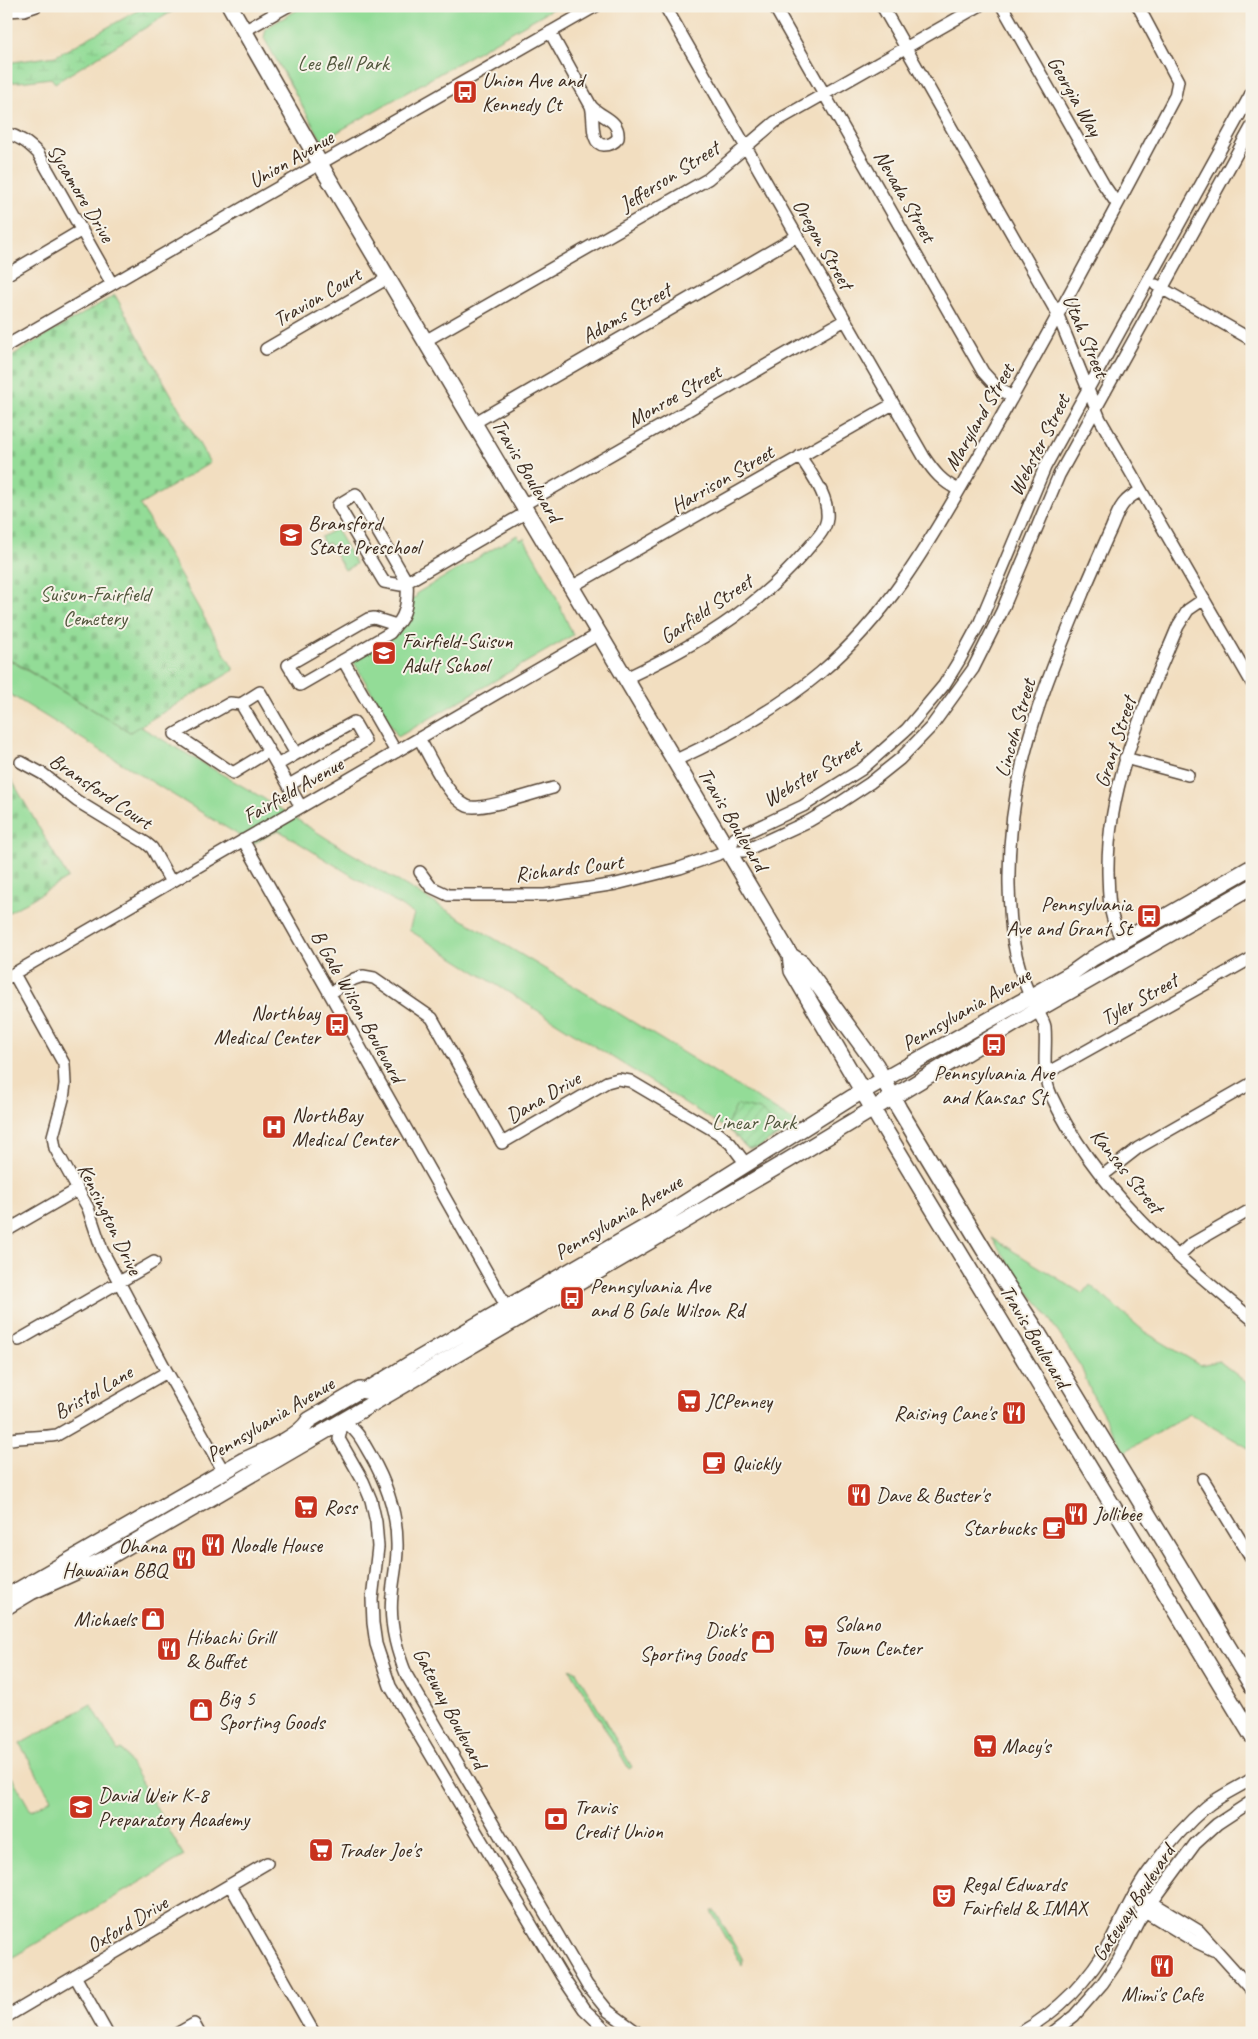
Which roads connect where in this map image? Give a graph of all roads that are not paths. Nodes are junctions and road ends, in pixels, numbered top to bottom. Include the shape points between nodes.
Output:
1 (36, 6) edge
2 (230, 6) edge
3 (288, 6) edge
4 (596, 6) edge
5 (665, 6) edge
6 (774, 6) edge
7 (882, 6) edge
8 (979, 6) edge
9 (1002, 6) edge
10 (1138, 6) edge
11 (6, 11) edge
12 (244, 31) junction
13 (550, 32) junction
14 (906, 48) junction
15 (1252, 92) edge
16 (825, 95) junction
17 (591, 106) dead end
18 (1252, 126) edge
19 (6, 133) edge
20 (746, 148) junction
21 (320, 164) junction
22 (1117, 204) junction
23 (82, 230) junction
24 (797, 236) junction
25 (6, 275) edge
26 (388, 278) junction
27 (1148, 280) junction
28 (112, 284) junction
29 (1162, 288) junction
30 (1058, 313) junction
31 (845, 320) junction
32 (1252, 340) edge
33 (425, 341) junction
34 (6, 346) edge
35 (266, 349) dead end
36 (1088, 389) junction
37 (1012, 398) junction
38 (893, 404) junction
39 (1096, 409) junction
40 (474, 423) junction
41 (800, 456) junction
42 (959, 490) junction
43 (1140, 491) junction
44 (525, 508) junction
45 (407, 582) junction
46 (571, 587) junction
47 (1204, 599) junction
48 (396, 625) junction
49 (599, 634) junction
50 (344, 660) junction
51 (626, 678) junction
52 (1252, 682) edge
53 (242, 704) junction
54 (420, 738) junction
55 (269, 752) junction
56 (396, 752) junction
57 (296, 754) junction
58 (1125, 758) junction
59 (674, 761) junction
60 (21, 762) dead end
61 (277, 765) junction
62 (1188, 775) dead end
63 (289, 785) junction
64 (552, 788) dead end
65 (301, 807) junction
66 (243, 840) junction
67 (727, 851) junction
68 (1252, 867) edge
69 (420, 872) dead end
70 (171, 882) junction
71 (1252, 887) edge
72 (1124, 940) junction
73 (790, 955) junction
74 (1252, 958) edge
75 (10, 976) edge
76 (330, 993) junction
77 (1030, 996) junction
78 (1037, 1010) junction
79 (1045, 1074) junction
80 (884, 1080) junction
81 (1252, 1083) edge
82 (863, 1092) junction
83 (893, 1097) junction
84 (873, 1110) junction
85 (746, 1164) junction
86 (1102, 1176) junction
87 (77, 1190) junction
88 (1252, 1209) edge
89 (6, 1231) edge
90 (1178, 1256) junction
91 (154, 1262) dead end
92 (119, 1282) junction
93 (510, 1314) junction
94 (1252, 1319) edge
95 (18, 1340) dead end
96 (167, 1372) junction
97 (366, 1391) junction
98 (343, 1421) junction
99 (304, 1428) junction
100 (6, 1440) edge
101 (224, 1472) junction
102 (243, 1479) junction
103 (1204, 1479) dead end
104 (175, 1518) junction
105 (1252, 1559) edge
106 (6, 1596) edge
107 (6, 1607) edge
108 (1252, 1686) edge
109 (1252, 1736) edge
110 (1252, 1779) edge
111 (1252, 1801) edge
112 (267, 1863) dead end
113 (230, 1885) junction
114 (1132, 1897) junction
115 (1148, 1907) junction
116 (75, 1976) junction
117 (1252, 1990) edge
118 (6, 2017) edge
119 (108, 2033) edge
120 (178, 2033) edge
121 (199, 2033) edge
122 (314, 2033) edge
123 (609, 2033) edge
124 (638, 2033) edge
125 (1020, 2033) edge
126 (1052, 2033) edge

1 - 11 street
2 - 12 main road, Travis Boulevard
3 - 12 street
4 - 13 street, Union Avenue
5 - 20 street, Oregon Street
6 - 16 street, Nevada Street
7 - 14 street, Utah Street
8 - 14 street, Jefferson Street
9 - 22 street, Georgia Way
10 - 22 street, Maryland Street via 1178,81 1175,96
12 - 21 main road, Travis Boulevard
13 - 17 street
13 - 21 street, Union Avenue
14 - 16 street, Jefferson Street
14 - 30 street, Utah Street
15 - 27 street, Webster Street
16 - 20 street, Jefferson Street via 776,122
16 - 37 street, Nevada Street via 983,372
18 - 29 street, Webster Street
19 - 23 street, Sycamore Drive via 24,140 38,153
20 - 24 street, Oregon Street
20 - 33 street, Jefferson Street via 708,179
21 - 26 main road, Travis Boulevard
21 - 28 street, Union Avenue
22 - 30 street, Maryland Street
23 - 25 street
23 - 28 street, Sycamore Drive
24 - 31 street, Oregon Street
24 - 40 street, Adams Street
26 - 33 main road, Travis Boulevard
26 - 35 street, Travion Court
27 - 29 street
27 - 36 street, Webster Street
28 - 34 street, Union Avenue
29 - 32 street
29 - 39 street, Webster Street
30 - 36 street, Utah Street
30 - 37 street, Maryland Street
31 - 38 street, Oregon Street
31 - 44 street, Monroe Street
33 - 40 main road, Travis Boulevard
36 - 39 street, Utah Street
36 - 67 street, Webster Street via 1045,467 980,622 960,659 929,704 862,769 803,806 735,838
37 - 42 street, Maryland Street
38 - 41 street, Harrison Street
38 - 42 street, Oregon Street via 936,475
39 - 43 street, Utah Street
39 - 67 street, Webster Street via 1059,474 992,633 973,669 931,727 870,783 838,804 746,850
40 - 44 main road, Travis Boulevard
41 - 46 street, Harrison Street
41 - 51 street, Garfield Street via 828,508 822,533 788,571 733,619 673,656
42 - 59 street, Maryland Street via 920,558 896,592 821,672 764,714 721,740
43 - 47 street, Utah Street
43 - 77 street, Lincoln Street via 1121,507 1098,556 1046,684 1023,753 1008,859 1010,925 1015,958
44 - 45 street, Monroe Street
44 - 46 main road, Travis Boulevard
45 - 45 street via 356,494 338,505 384,582 401,585
45 - 48 street via 408,594
46 - 49 main road, Travis Boulevard
47 - 52 street, Utah Street
47 - 58 street, Grant Street via 1182,617
48 - 50 street via 390,633
48 - 50 street via 368,619 288,665 300,685
49 - 51 main road, Travis Boulevard
49 - 54 street, Fairfield Avenue
50 - 56 street
51 - 59 main road, Travis Boulevard
53 - 55 street
53 - 55 street via 230,703 176,734 233,772
53 - 57 street via 260,692
54 - 56 street, Fairfield Avenue
54 - 64 street via 458,801 469,808
55 - 61 street
56 - 65 street, Fairfield Avenue
57 - 61 street
57 - 63 street via 354,722 365,741
58 - 62 street
58 - 72 street, Grant Street via 1118,780 1108,860 1110,910
59 - 67 main road, Travis Boulevard
60 - 70 street, Bransford Court via 146,843
61 - 63 street
63 - 65 street
65 - 66 street, Fairfield Avenue
66 - 70 street, Fairfield Avenue
66 - 76 street, B Gale Wilson Boulevard
67 - 69 street, Richards Court via 680,868 616,884 545,895 448,895 431,887
67 - 73 main road, Travis Boulevard
68 - 72 main road, Pennsylvania Avenue
70 - 75 street, Fairfield Avenue
71 - 78 main road, Pennsylvania Avenue
72 - 77 main road, Pennsylvania Avenue
73 - 80 main road, Travis Boulevard via 802,963
73 - 82 main road, Travis Boulevard via 792,971
74 - 79 street, Tyler Street
75 - 87 street, Kensington Drive via 64,1064 63,1099 53,1136 59,1159
76 - 85 street, Dana Drive via 354,979 363,976 374,978 432,1018 502,1142 607,1082 618,1079 630,1081 718,1133
76 - 93 street, B Gale Wilson Boulevard
77 - 80 main road, Pennsylvania Avenue
78 - 79 street, Kansas Street via 1045,1025
78 - 83 main road, Pennsylvania Avenue
79 - 86 street, Kansas Street via 1062,1117
80 - 82 main road, Pennsylvania Avenue
80 - 83 main road, Travis Boulevard
81 - 86 street via 1138,1148
82 - 84 main road, Travis Boulevard
82 - 85 main road, Pennsylvania Avenue
83 - 84 main road, Pennsylvania Avenue
83 - 108 main road, Travis Boulevard
84 - 93 main road, Pennsylvania Avenue
84 - 109 main road, Travis Boulevard
85 - 93 main road, Pennsylvania Avenue
86 - 90 street, Kansas Street
87 - 89 street
87 - 92 street, Kensington Drive via 88,1208 102,1250
88 - 90 street via 1191,1244
90 - 94 street, Kansas Street
91 - 92 street
92 - 95 street
92 - 96 street, Kensington Drive
93 - 97 main road, Pennsylvania Avenue
93 - 98 main road, Pennsylvania Avenue
96 - 100 street, Bristol Lane via 57,1435
96 - 101 street, Kensington Drive
97 - 98 main road via 364,1398 347,1409
97 - 99 main road, Pennsylvania Avenue via 360,1390 308,1420
98 - 99 main road via 328,1418
98 - 102 main road, Pennsylvania Avenue
98 - 123 street, Gateway Boulevard via 340,1439 363,1481 376,1522 378,1547 372,1599 373,1623 376,1644 390,1686 561,1975 584,2009
98 - 124 street, Gateway Boulevard via 355,1430 389,1492 398,1548 391,1614 394,1638 407,1676 587,1985 608,2011
99 - 101 main road, Pennsylvania Avenue
101 - 102 main road
101 - 104 main road via 218,1485 182,1506
101 - 106 main road, Pennsylvania Avenue
102 - 104 main road, Pennsylvania Avenue
103 - 105 street
104 - 107 main road, Pennsylvania Avenue via 107,1558 31,1592
110 - 114 street, Gateway Boulevard via 1208,1805 1191,1821
111 - 115 street, Gateway Boulevard via 1217,1824 1195,1844
112 - 113 street, Oxford Drive
113 - 116 street, Oxford Drive
113 - 122 street
114 - 115 street
114 - 125 street, Gateway Boulevard via 1096,1967 1084,1982 1054,2012
115 - 117 street via 1194,1941 1217,1952
115 - 126 street, Gateway Boulevard via 1102,1984 1074,2016
116 - 118 street, Oxford Drive
116 - 119 street
120 - 121 street via 194,2024

